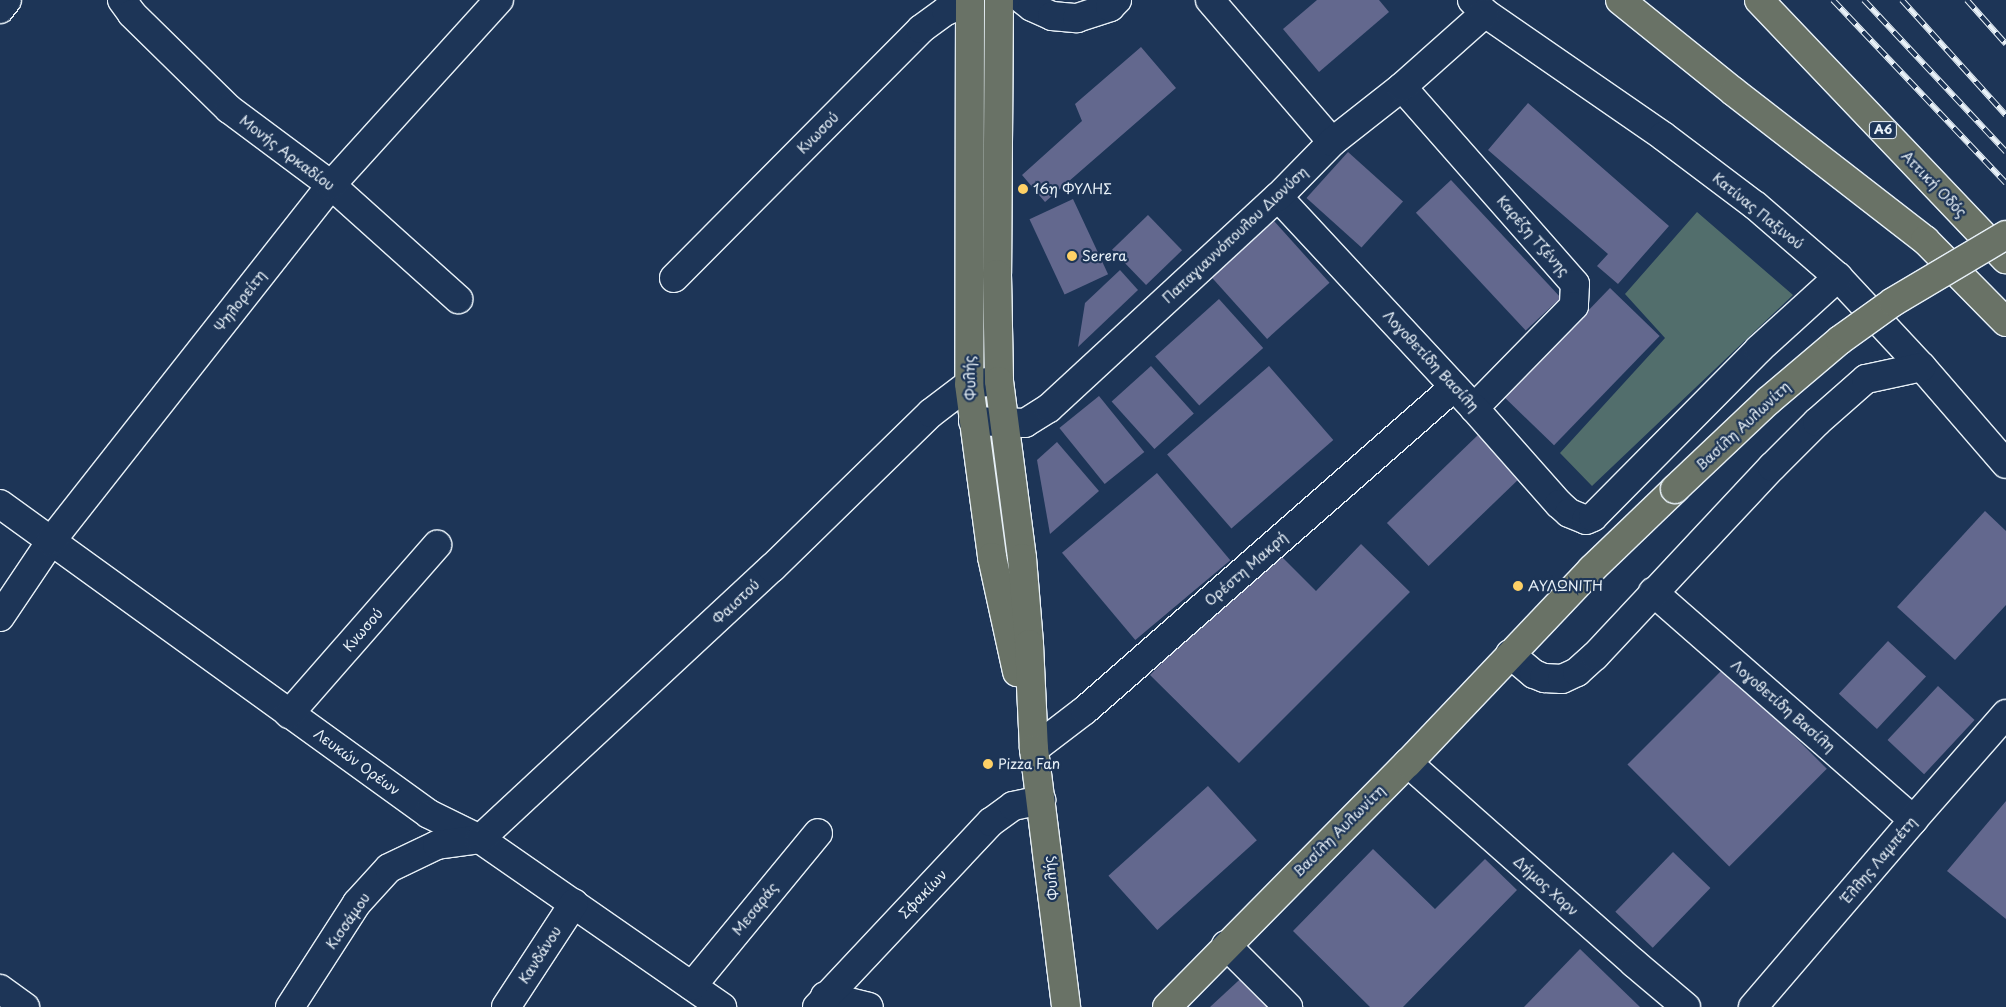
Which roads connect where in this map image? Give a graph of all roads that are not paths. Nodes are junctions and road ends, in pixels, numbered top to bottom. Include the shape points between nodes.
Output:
1 (7, 0) edge
2 (122, 0) edge
3 (499, 0) edge
4 (999, 0) edge
5 (1024, 0) edge
6 (1117, 0) edge
7 (1210, 0) edge
8 (1620, 0) edge
9 (1759, 0) edge
10 (970, 1) edge
11 (1479, 6) edge
12 (0, 9) edge
13 (1402, 87) junction
14 (1332, 142) junction
15 (331, 185) junction
16 (1278, 197) junction
17 (2006, 235) edge
18 (2006, 259) edge
19 (1838, 277) junction
20 (674, 278) dead end
21 (458, 299) dead end
22 (2006, 322) edge
23 (1922, 367) junction
24 (999, 381) junction
25 (969, 384) junction
26 (1454, 387) junction
27 (1474, 408) junction
28 (973, 421) junction
29 (1004, 423) junction
30 (2006, 464) edge
31 (0, 504) edge
32 (50, 541) junction
33 (437, 545) dead end
34 (1653, 592) junction
35 (0, 617) edge
36 (1510, 654) junction
37 (289, 714) junction
38 (2006, 714) edge
39 (1034, 749) junction
40 (1408, 763) junction
41 (1041, 800) junction
42 (1913, 820) junction
43 (818, 833) dead end
44 (480, 839) junction
45 (574, 903) junction
46 (1226, 945) junction
47 (692, 986) junction
48 (0, 990) edge
49 (821, 1002) edge
50 (25, 1007) edge
51 (290, 1007) edge
52 (506, 1007) edge
53 (722, 1007) edge
54 (869, 1007) edge
55 (1066, 1007) edge
56 (1167, 1007) edge
57 (1288, 1007) edge
58 (1686, 1007) edge
59 (1754, 1007) edge

1 - 12 street
2 - 15 street, Μονής Αρκαδίου via 139,21 229,109
3 - 15 street, Ψηλορείτη
4 - 24 main road, Φυλής
5 - 6 street via 1052,16 1077,18 1110,7
7 - 14 street
8 - 22 main road via 1925,240
9 - 18 main road, Αττική Οδός / Α6
10 - 20 street, Κνωσού via 946,11 921,29
10 - 25 main road, Φυλής
11 - 13 street, Παπαγιαννόπουλου Διονύση
11 - 19 street, Κατίνας Παξινού via 1756,206
13 - 14 street, Παπαγιαννόπουλου Διονύση
13 - 27 street, Καρέζη Τζένης via 1575,284 1574,306
14 - 16 street, Παπαγιαννόπουλου Διονύση
15 - 21 street, Μονής Αρκαδίου
15 - 32 street, Ψηλορείτη
16 - 26 street, Λογοθετίδη Βασίλη
16 - 29 street, Παπαγιαννόπουλου Διονύση via 1049,408 1025,423
17 - 36 main road, Βασίλη Αυλωνίτη, bridge via 1893,302 1840,340 1768,401 1674,489
19 - 23 street, Κατίνας Παξινού
19 - 27 street, Λογοθετίδη Βασίλη via 1759,349 1593,517 1586,520 1559,504
23 - 30 street, Κατίνας Παξινού
23 - 34 street via 1866,379 1772,467
24 - 25 street
24 - 29 main road, Φυλής
25 - 28 main road, Φυλής
25 - 44 street, Φαιστού via 931,413 772,568
26 - 27 street, Λογοθετίδη Βασίλη
26 - 39 street, Ορέστη Μακρή via 1085,710
28 - 29 street, Παπαγιαννόπουλου Διονύση
28 - 39 main road, Φυλής via 992,558
29 - 39 main road, Φυλής via 1022,558
31 - 32 street, Λευκών Ορέων
32 - 35 street, Ψηλορείτη
32 - 37 street, Λευκών Ορέων
33 - 37 street, Κνωσού
34 - 36 street via 1595,656 1577,672 1562,679 1534,674
34 - 42 street, Λογοθετίδη Βασίλη
36 - 40 main road, Βασίλη Αυλωνίτη
37 - 44 street, Λευκών Ορέων via 429,814
38 - 42 street, Έλλης Λαμπέτη
39 - 41 main road, Φυλής
40 - 46 main road, Βασίλη Αυλωνίτη
40 - 58 street, Δήμος Χορν
41 - 49 street, Σφακίων via 1013,806 992,822
41 - 55 main road, Φυλής
42 - 59 street, Έλλης Λαμπέτη
43 - 47 street, Μεσαράς
44 - 45 street, Λευκών Ορέων
44 - 51 street, Κισσάμου via 437,846 389,868 357,903
45 - 47 street, Λευκών Ορέων
45 - 52 street, Κανδάνου
46 - 56 main road, Βασίλη Αυλωνίτη
46 - 57 street
47 - 53 street, Λευκών Ορέων
48 - 50 street
49 - 54 street

